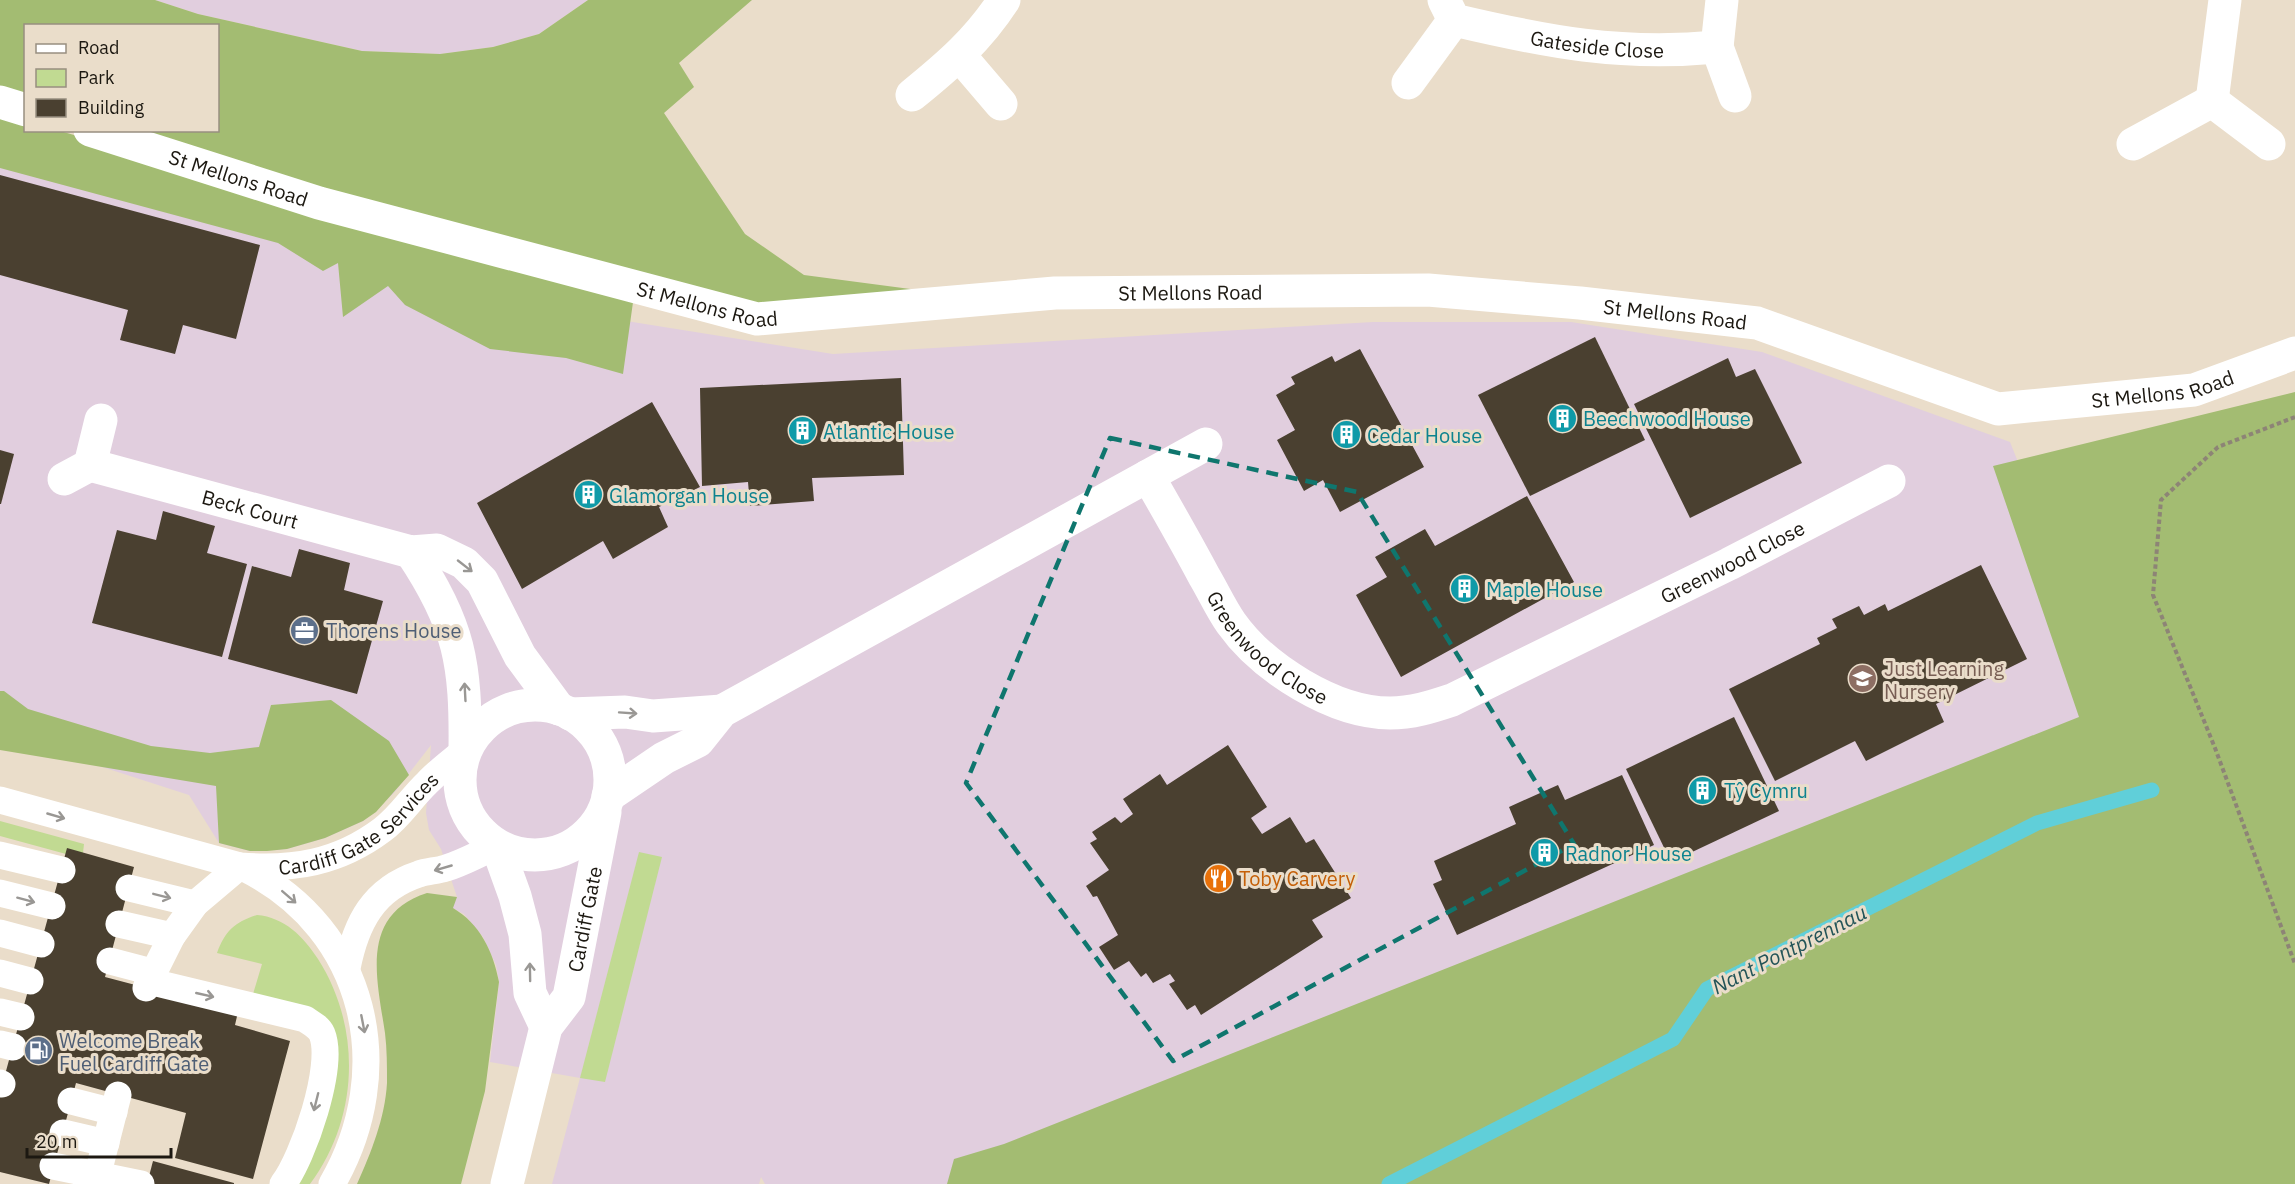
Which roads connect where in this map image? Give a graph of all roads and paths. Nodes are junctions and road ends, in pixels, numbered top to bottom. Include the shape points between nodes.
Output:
1 (1004, 0) edge
2 (1722, 0) edge
3 (2225, 0) edge
4 (1449, 10) edge
5 (1717, 47) junction
6 (960, 56) junction
7 (1408, 83) dead end
8 (912, 95) dead end
9 (1735, 96) dead end
10 (2211, 101) junction
11 (0, 102) edge
12 (1001, 105) dead end
13 (24, 109) edge
14 (96, 132) edge
15 (2133, 144) dead end
16 (2269, 144) dead end
17 (2295, 353) edge
18 (2295, 417) edge
19 (101, 420) dead end
20 (1206, 444) dead end
21 (1148, 476) junction
22 (1889, 481) dead end
23 (411, 552) junction
24 (722, 711) junction
25 (565, 712) junction
26 (465, 750) junction
27 (0, 800) edge
28 (607, 800) junction
29 (497, 846) junction
30 (0, 855) edge
31 (240, 866) junction
32 (62, 870) dead end
33 (129, 888) dead end
34 (0, 893) edge
35 (195, 904) junction
36 (52, 906) dead end
37 (119, 924) dead end
38 (0, 933) edge
39 (172, 936) junction
40 (41, 944) dead end
41 (110, 961) dead end
42 (2295, 964) edge
43 (347, 968) junction
44 (0, 973) edge
45 (30, 981) dead end
46 (149, 981) junction
47 (546, 1027) junction
48 (72, 1101) dead end
49 (63, 1133) dead end
50 (106, 1143) junction
51 (54, 1166) dead end
52 (98, 1177) junction
53 (141, 1184) edge
54 (283, 1184) edge
55 (332, 1184) edge
56 (507, 1184) edge

1 - 6 street
2 - 5 street
3 - 10 street
4 - 5 street, Gateside Close via 1527,37 1589,47 1665,52
4 - 7 street
5 - 9 street
6 - 8 street
6 - 12 street
10 - 15 street
10 - 16 street
11 - 13 street
14 - 17 street, St Mellons Road via 319,202 757,319 1055,293 1428,290 1756,323 1998,409 2194,390
18 - 42 path via 2218,447 2161,500 2153,595
19 - 23 street, Beck Court via 77,472
20 - 21 street
21 - 22 street, Greenwood Close via 1231,623 1258,653 1288,676 1328,698 1359,710 1389,713 1417,711 1452,700
21 - 24 street
23 -> 25 street, Beck Court via 437,550 464,563 476,575 520,656
26 -> 23 street via 464,675 457,643 435,587
25 -> 24 street via 653,716
24 - 28 street via 698,741 664,758
25 - 26 street, Cardiff Gate via 530,706 501,712 480,729
25 - 28 street, Cardiff Gate via 586,724 603,749 610,775
26 - 29 street, Cardiff Gate via 460,780 467,812 484,836
26 - 31 lane, Cardiff Gate Services via 426,783 383,829 342,853 276,869
27 -> 31 lane, Cardiff Gate Services
28 - 29 street, Cardiff Gate via 592,828 569,847 540,855 518,854
28 - 47 street, Cardiff Gate via 569,997
29 -> 43 lane, Cardiff Gate Services via 447,868 411,877 377,897 363,916
47 -> 29 street, Cardiff Gate via 530,993 525,934
30 - 32 lane
31 - 35 lane
31 -> 43 lane, Cardiff Gate Services via 271,881 292,899
33 -> 35 lane
34 -> 36 lane
35 - 39 lane
37 - 39 lane
38 - 40 lane
39 - 46 lane
41 - 46 lane
43 -> 55 lane, Cardiff Gate Services via 363,1021 368,1073 357,1131
44 - 45 lane
46 -> 54 lane via 305,1019 318,1027 324,1050 321,1082 305,1144
47 - 56 street, Cardiff Gate
48 - 50 lane via 116,1104
49 - 50 lane
50 - 52 lane
51 - 52 lane
52 - 53 lane

